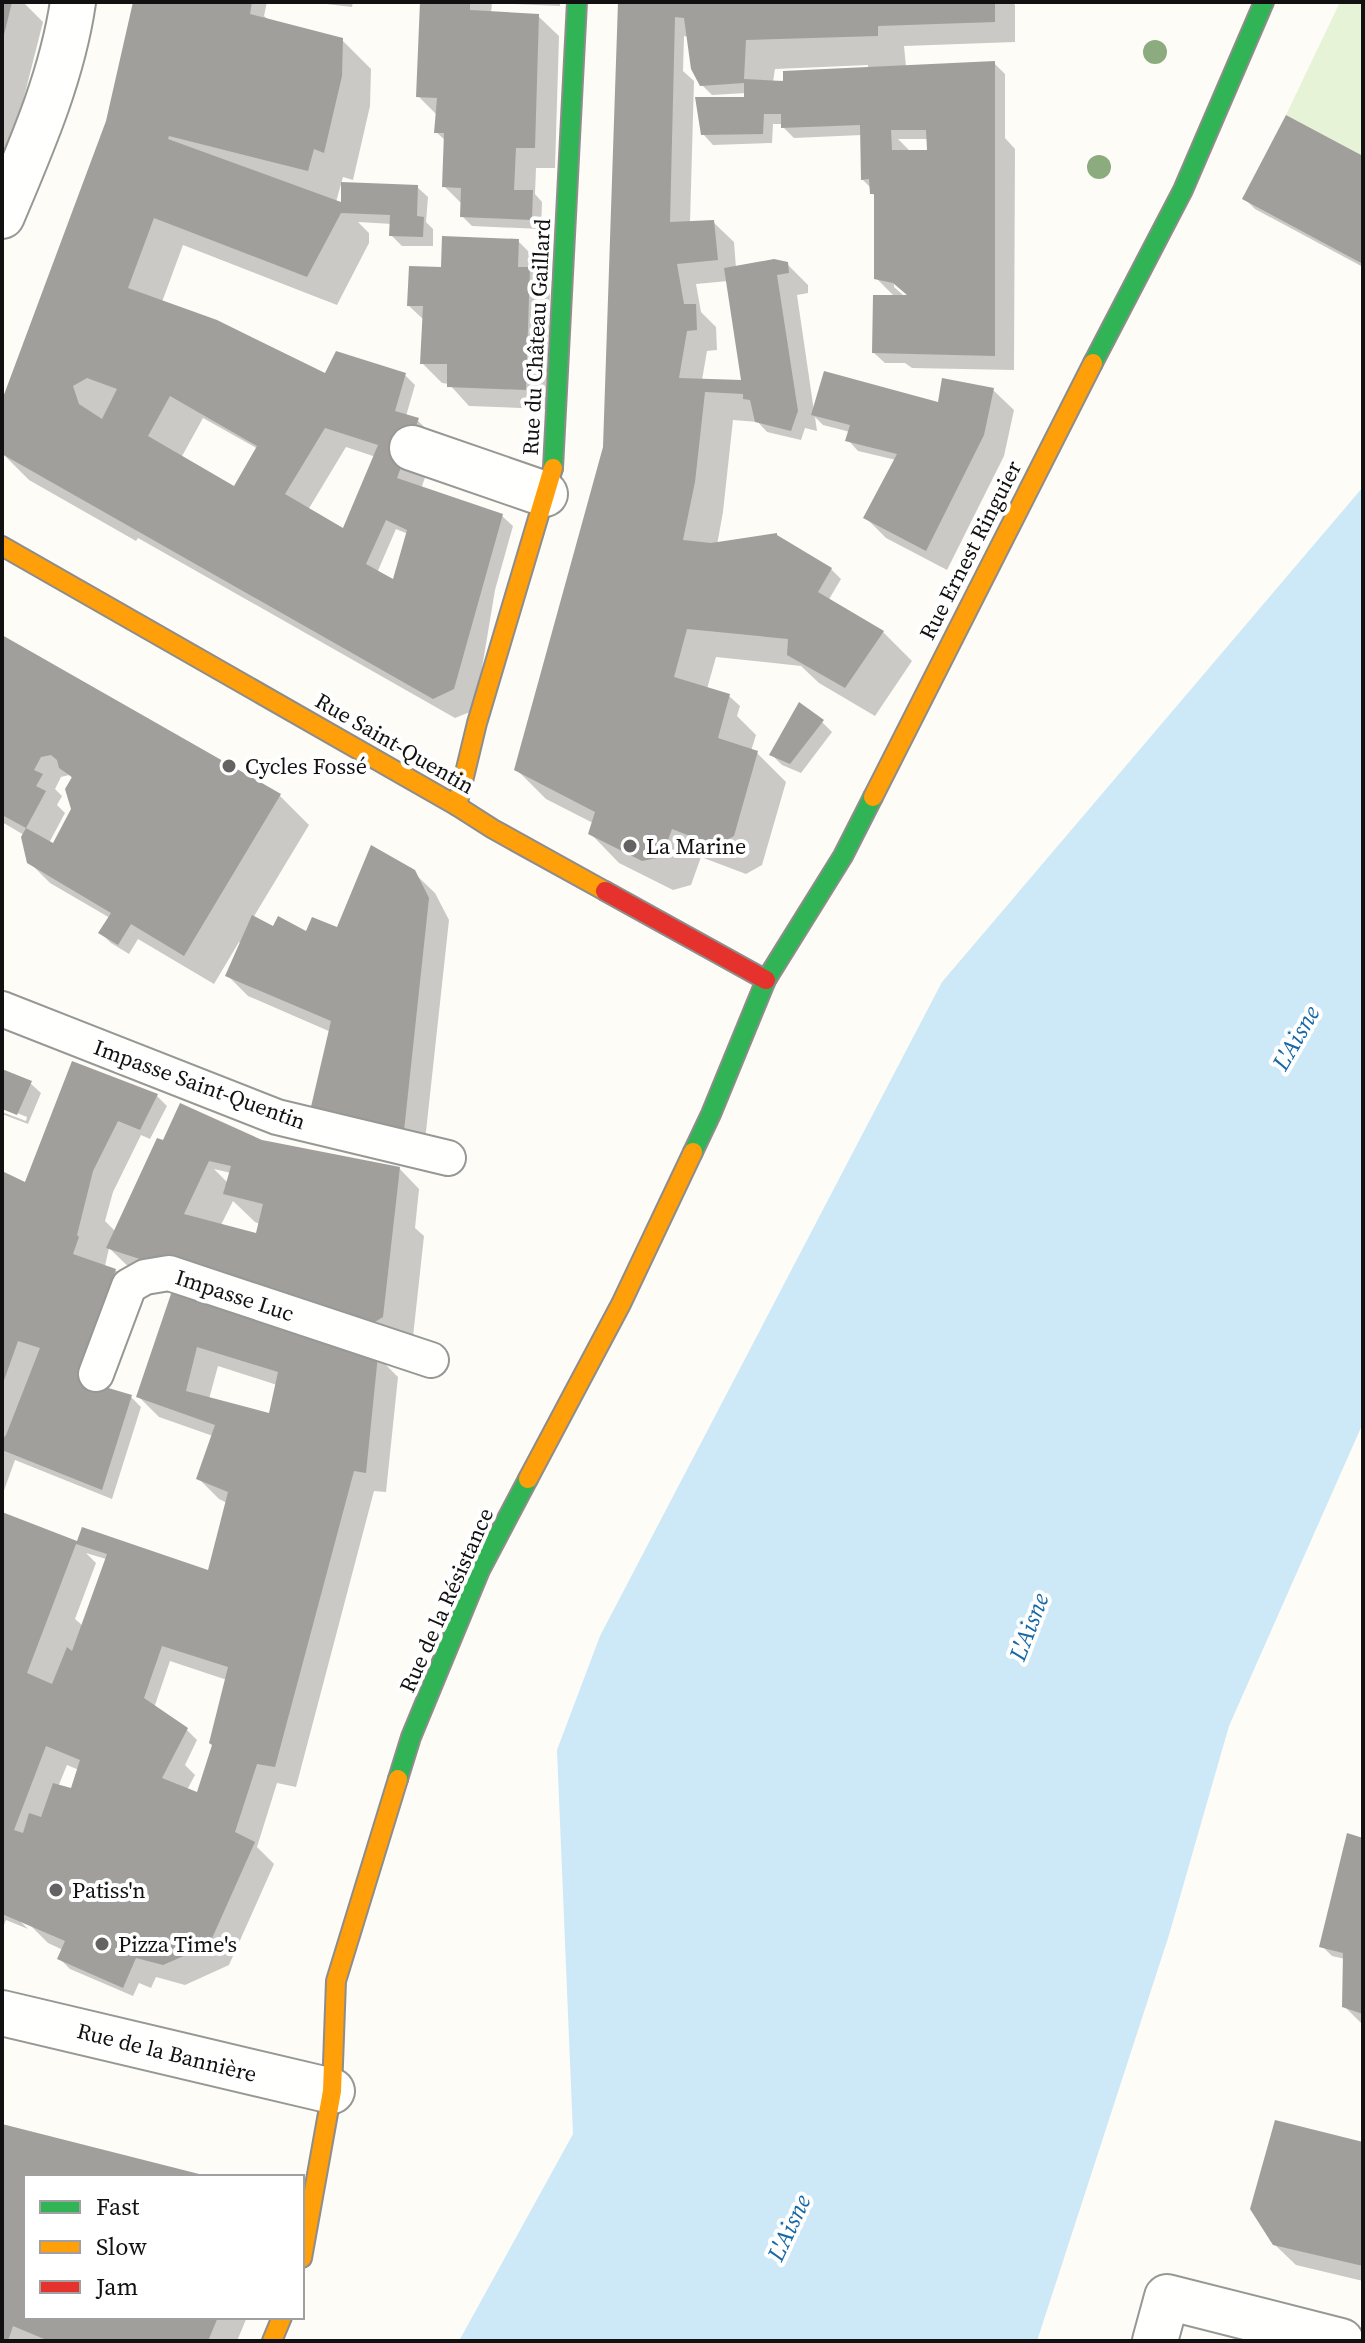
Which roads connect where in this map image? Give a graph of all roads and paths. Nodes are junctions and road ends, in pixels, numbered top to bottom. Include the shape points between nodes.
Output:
1 (73, 2) edge
2 (577, 2) edge
3 (1264, 2) edge
4 (2, 216) edge
5 (412, 448) dead end
6 (545, 494) junction
7 (2, 546) edge
8 (457, 806) junction
9 (766, 980) junction
10 (2, 1009) edge
11 (711, 1114) joint
12 (448, 1158) dead end
13 (431, 1360) dead end
14 (96, 1374) dead end
15 (2, 2013) edge
16 (332, 2091) junction
17 (304, 2247) edge
18 (281, 2319) edge
19 (272, 2341) edge
20 (1155, 2341) edge
21 (1341, 2341) edge

1 - 4 street via 40,126
2 - 6 main road, Rue du Château Gaillard via 557,419 553,470
3 - 9 main road, Rue Ernest Ringuier via 1183,190 843,856
5 - 6 street
6 - 8 main road, Rue du Château Gaillard
7 - 8 main road, Rue Saint-Quentin
8 - 9 main road, Rue Saint-Quentin
9 - 11 main road, Rue Ernest Ringuier
10 - 12 lane, Impasse Saint-Quentin via 277,1117
11 - 16 main road, Rue de la Résistance via 621,1304 480,1570 411,1737 336,1981
13 - 14 lane, Impasse Luc via 169,1273 129,1286
15 - 16 street, Rue de la Bannière
16 - 17 main road, Rue de la Résistance
18 - 19 main road
20 - 21 street via 1167,2297

